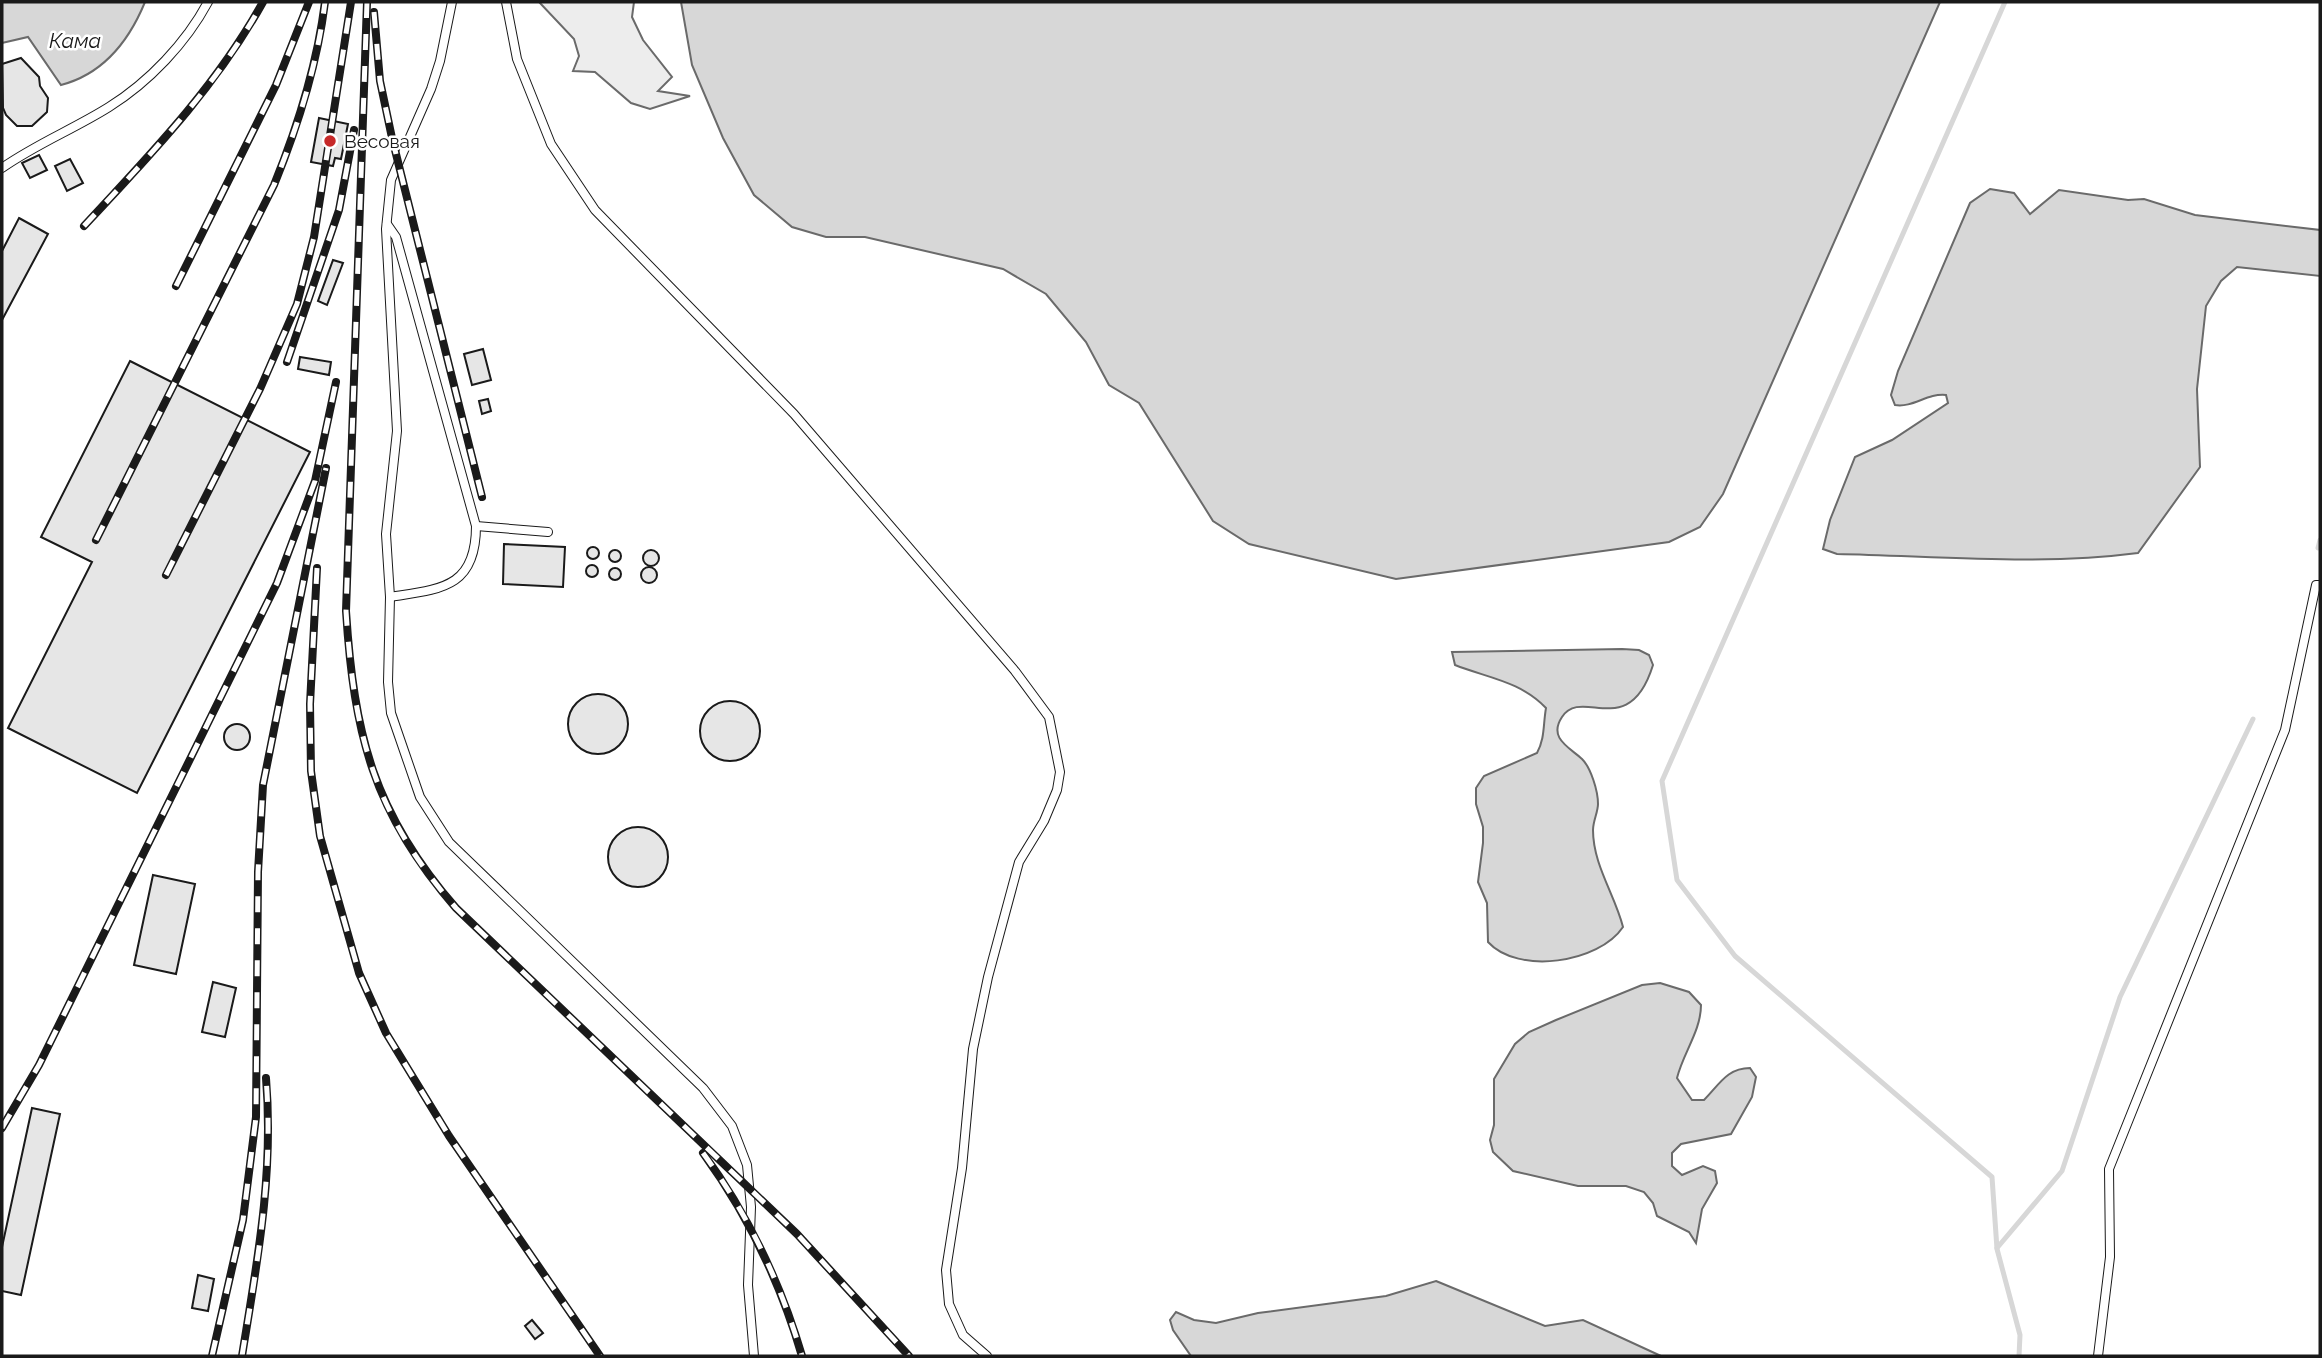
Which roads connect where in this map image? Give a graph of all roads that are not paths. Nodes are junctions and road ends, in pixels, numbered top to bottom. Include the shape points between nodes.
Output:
1 (208, 2) edge
2 (452, 2) edge
3 (506, 2) edge
4 (2, 168) edge
5 (387, 224) junction
6 (475, 526) junction
7 (548, 532) dead end
8 (2320, 585) edge
9 (390, 597) junction
10 (754, 1356) edge
11 (987, 1356) edge
12 (2098, 1356) edge

1 - 4 lane via 172,53 131,91
2 - 5 lane via 431,89 391,180
3 - 11 lane via 517,59 551,144 595,210 794,414 1015,671 1049,717 1060,772 1057,790 1019,862 988,977 973,1049 962,1168 946,1270 948,1304 963,1335
5 - 6 lane via 396,237
5 - 9 lane via 397,431 386,534
6 - 7 lane
6 - 9 lane via 470,564 453,583
8 - 12 lane via 2316,585 2285,730 2109,1169 2110,1258
9 - 10 lane via 391,713 408,766 433,820 471,866 703,1088 741,1144 750,1189 748,1285

